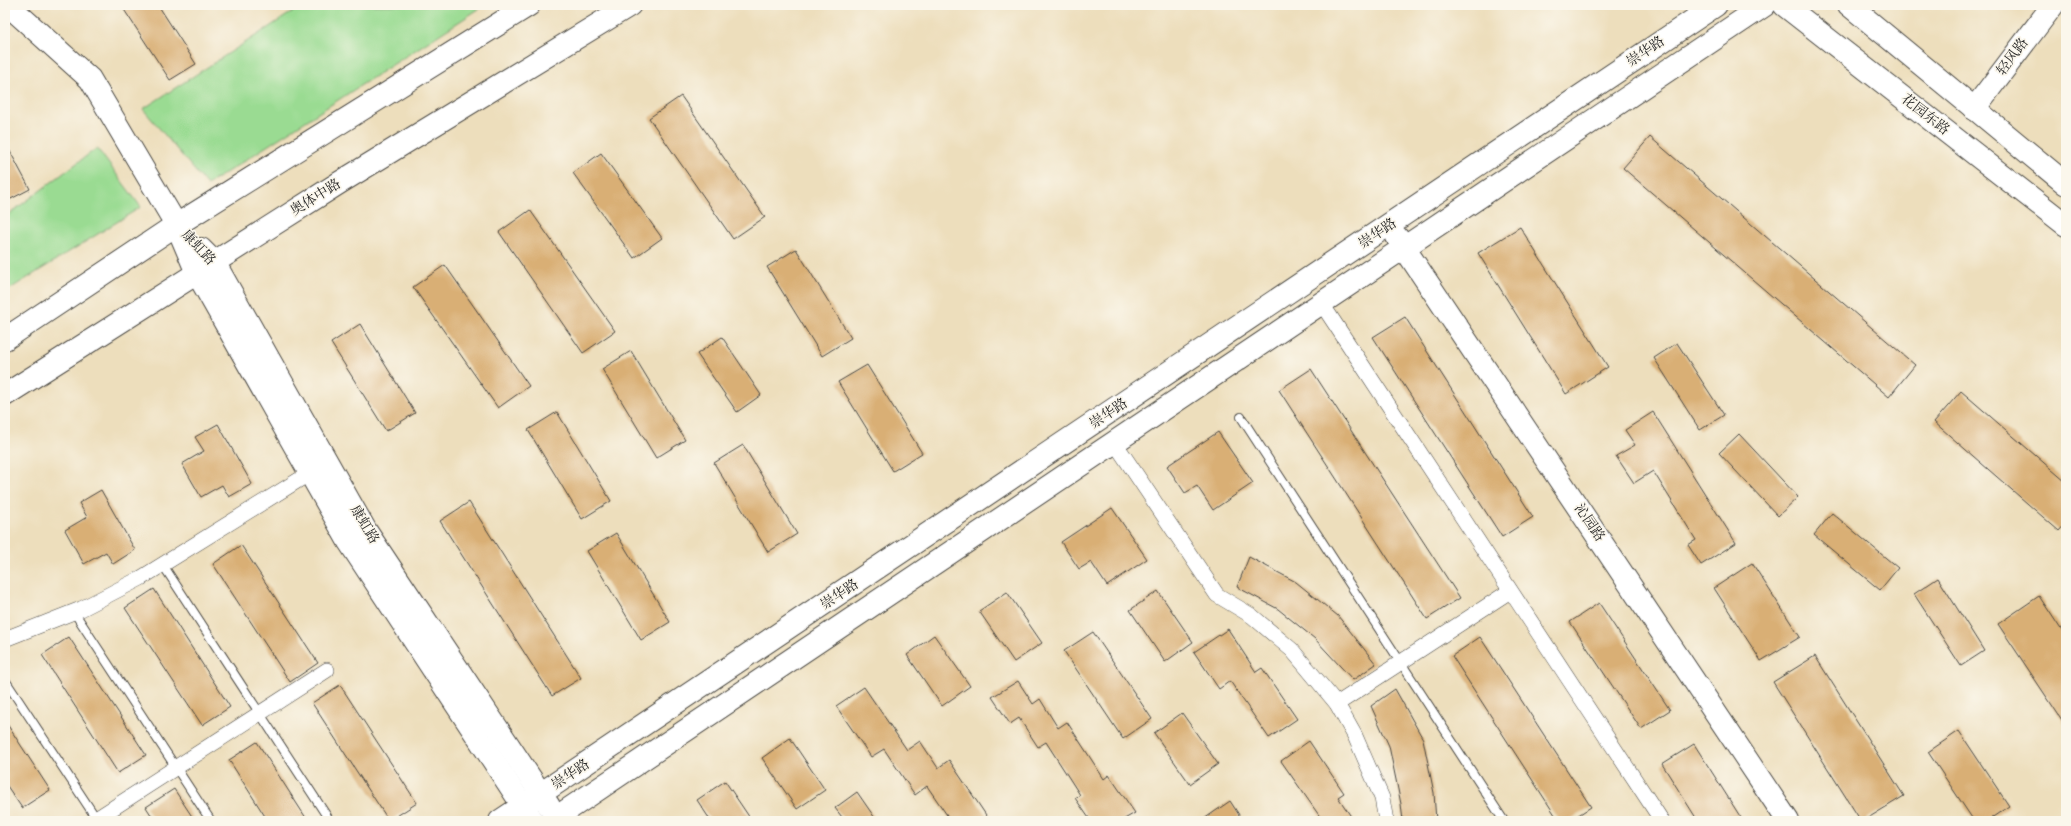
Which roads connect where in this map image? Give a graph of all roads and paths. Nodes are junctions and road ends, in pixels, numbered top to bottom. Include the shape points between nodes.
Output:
1 (8, 5) edge
2 (529, 5) edge
3 (630, 5) edge
4 (1716, 5) edge
5 (1765, 5) edge
6 (1784, 5) edge
7 (1849, 5) edge
8 (2053, 5) edge
9 (1974, 109) junction
10 (2066, 184) edge
11 (2066, 225) edge
12 (177, 226) junction
13 (1390, 226) junction
14 (1404, 248) junction
15 (206, 268) junction
16 (1322, 304) junction
17 (5, 339) edge
18 (5, 395) edge
19 (1240, 417) dead end
20 (1115, 443) junction
21 (310, 473) junction
22 (163, 565) junction
23 (1510, 591) junction
24 (74, 612) junction
25 (5, 639) edge
26 (1401, 662) junction
27 (326, 670) dead end
28 (5, 680) edge
29 (1337, 704) junction
30 (260, 713) junction
31 (176, 768) junction
32 (533, 807) edge
33 (96, 820) edge
34 (555, 820) edge
35 (211, 821) edge
36 (330, 821) edge
37 (500, 821) edge
38 (1386, 821) edge
39 (1504, 821) edge
40 (1662, 821) edge
41 (1788, 821) edge

1 - 12 main road, 康虹路 via 90,79
2 - 12 main road
3 - 15 main road, 奥体中路
4 - 13 main road, 崇华路
5 - 14 main road, 崇华路
6 - 11 main road, 花园东路
7 - 9 main road
8 - 9 main road, 轻风路
9 - 10 main road
12 - 15 main road, 康虹路
12 - 17 main road
13 - 14 main road, 沁园路
13 - 32 main road, 崇华路
14 - 16 main road, 崇华路
14 - 41 main road, 沁园路
15 - 18 main road, 奥体中路
15 - 21 main road, 康虹路
15 - 32 main road, 康虹路
16 - 20 main road, 崇华路
16 - 23 street
19 - 26 lane
20 - 29 street via 1217,594 1252,616 1292,650
20 - 34 main road, 崇华路
21 - 22 street
21 - 32 main road, 康虹路 via 349,542
22 - 24 street
22 - 30 lane
23 - 26 street
23 - 40 street
24 - 25 street
24 - 31 lane
26 - 29 street
26 - 39 lane
27 - 30 street
28 - 33 lane
29 - 38 street via 1356,736 1382,798
30 - 31 street
30 - 36 lane
31 - 33 street
31 - 35 lane
32 - 34 main road, 康虹路
32 - 37 main road, 崇华路

